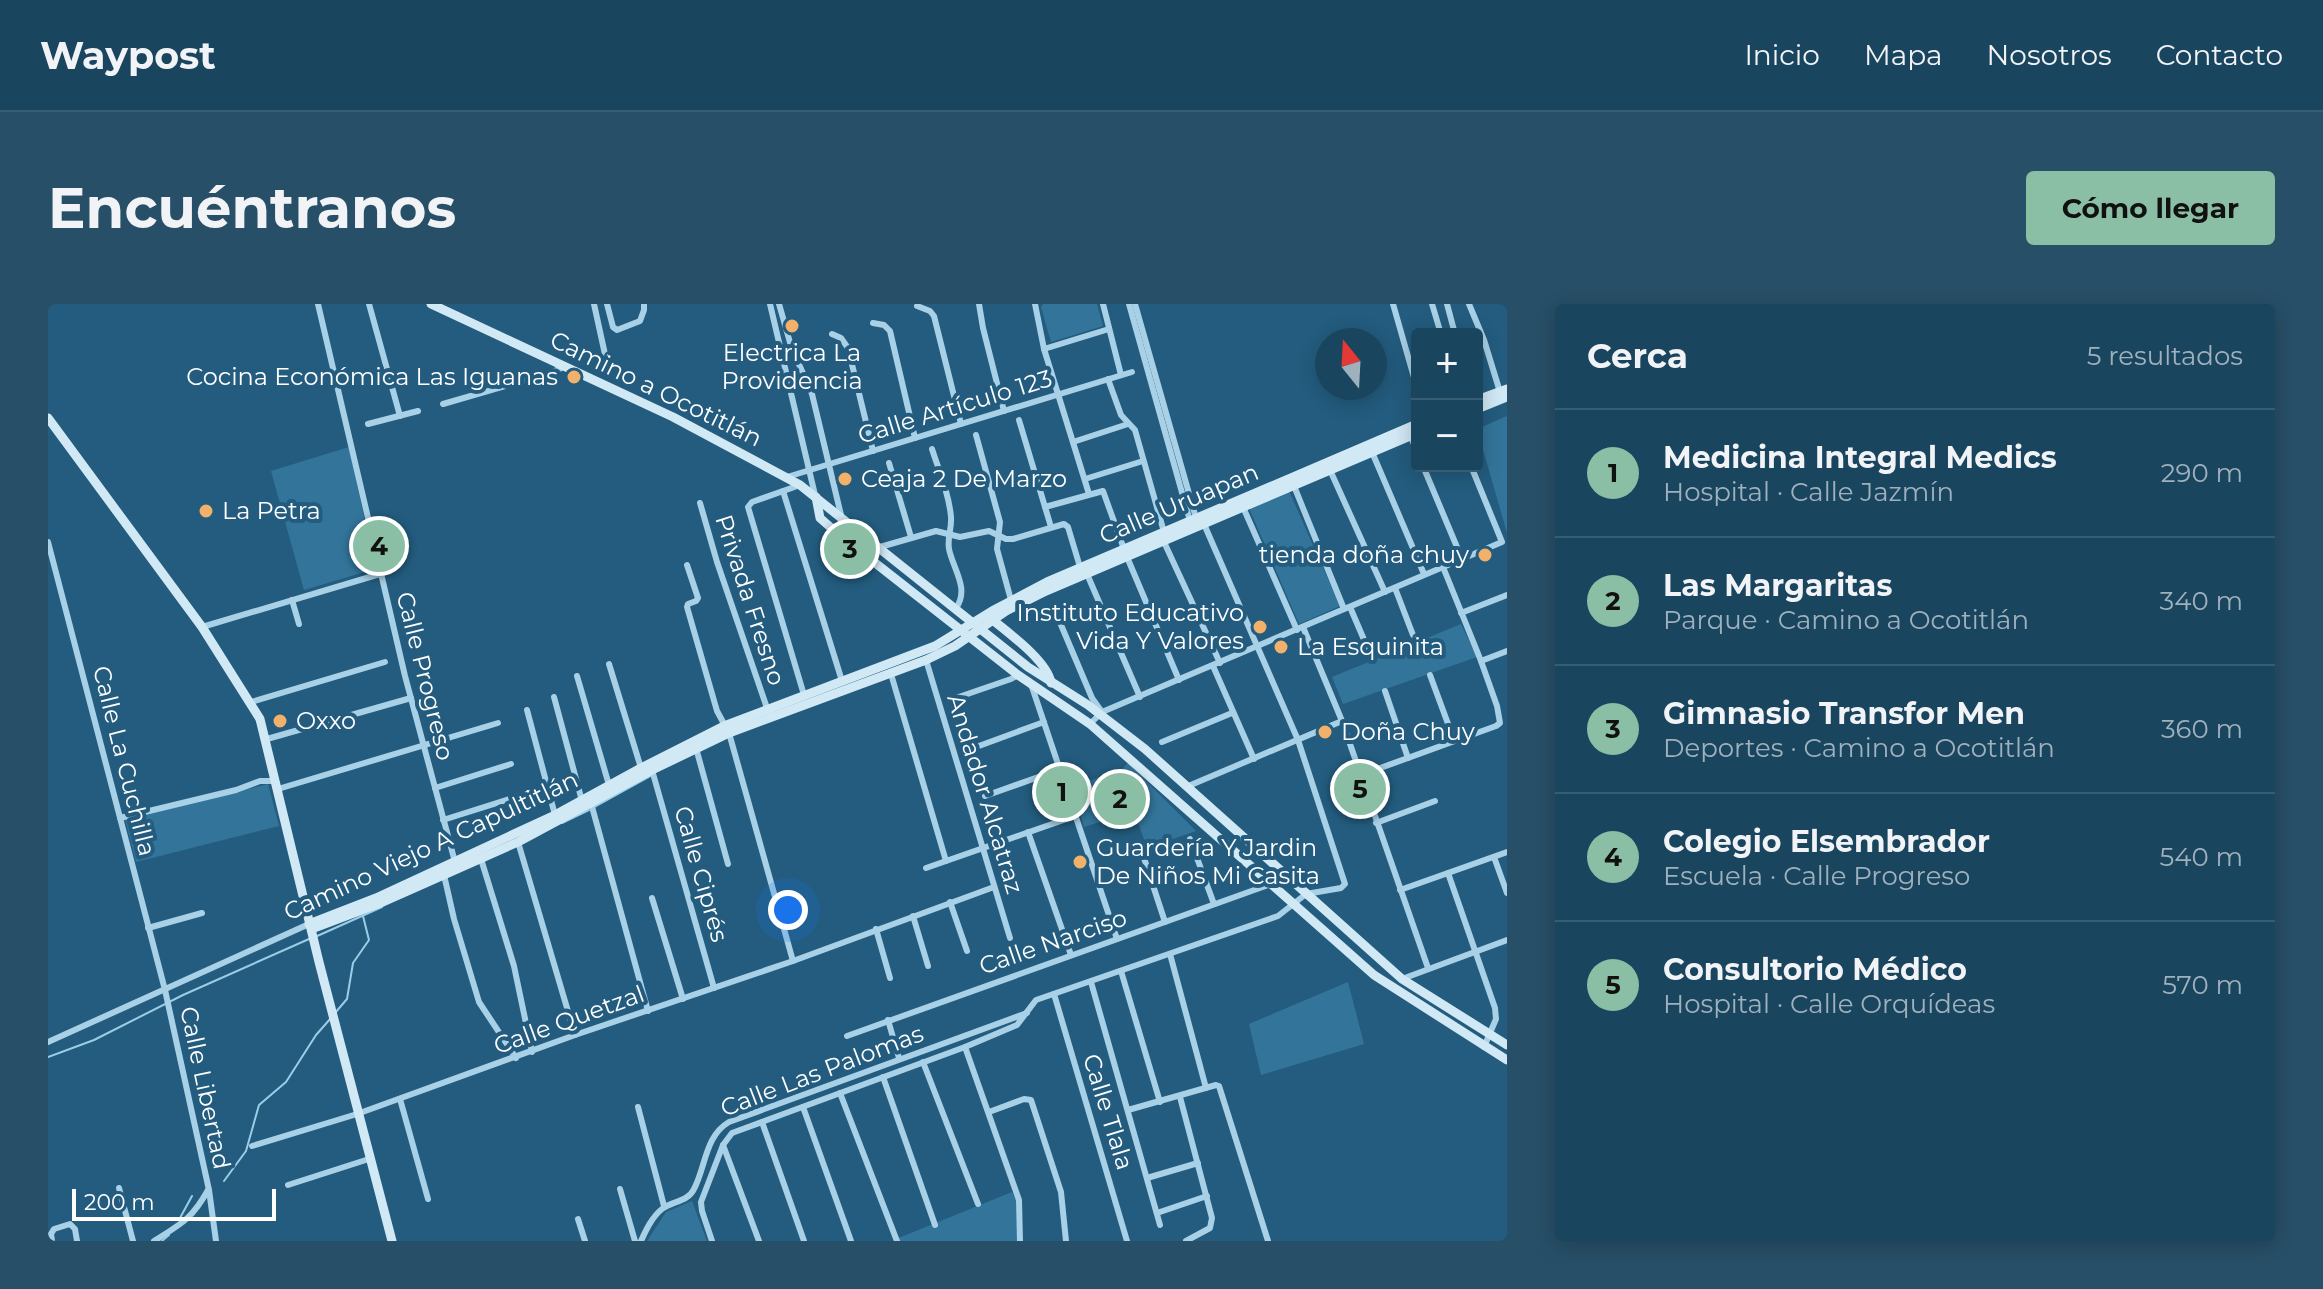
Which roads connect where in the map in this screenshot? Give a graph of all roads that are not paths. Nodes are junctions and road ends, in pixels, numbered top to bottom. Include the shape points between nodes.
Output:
1 (318, 304) edge
2 (369, 304) edge
3 (431, 304) edge
4 (594, 304) edge
5 (607, 304) edge
6 (644, 304) edge
7 (770, 304) edge
8 (779, 304) edge
9 (979, 304) edge
10 (1035, 304) edge
11 (1103, 304) edge
12 (1129, 304) edge
13 (1135, 304) edge
14 (1393, 304) edge
15 (1432, 304) edge
16 (1447, 304) edge
17 (1469, 304) edge
18 (917, 306) dead end
19 (873, 323) dead end
20 (1439, 328) edge
21 (1453, 328) edge
22 (1109, 329) junction
23 (832, 334) dead end
24 (1044, 349) junction
25 (606, 359) dead end
26 (564, 367) junction
27 (1411, 367) edge
28 (1132, 372) dead end
29 (1121, 375) junction
30 (1108, 379) junction
31 (1505, 393) edge
32 (1058, 394) junction
33 (1483, 398) edge
34 (443, 404) dead end
35 (1483, 406) edge
36 (418, 411) dead end
37 (1004, 411) junction
38 (400, 416) junction
39 (48, 418) edge
40 (1019, 420) dead end
41 (368, 424) dead end
42 (961, 424) junction
43 (1128, 424) junction
44 (1411, 427) edge
45 (976, 435) dead end
46 (1411, 435) edge
47 (915, 438) junction
48 (1073, 442) junction
49 (932, 449) dead end
50 (873, 451) junction
51 (1372, 452) junction
52 (1143, 461) junction
53 (889, 463) dead end
54 (829, 464) junction
55 (809, 470) junction
56 (1330, 470) junction
57 (1426, 472) edge
58 (1473, 472) edge
59 (787, 477) junction
60 (1085, 479) junction
61 (800, 485) junction
62 (1294, 486) junction
63 (783, 491) junction
64 (1089, 494) junction
65 (816, 497) junction
66 (700, 503) dead end
67 (1045, 507) junction
68 (1243, 507) junction
69 (841, 515) junction
70 (1197, 521) junction
71 (1051, 527) junction
72 (949, 534) junction
73 (999, 536) junction
74 (911, 537) junction
75 (1164, 537) junction
76 (48, 542) edge
77 (880, 547) junction
78 (1125, 553) junction
79 (1462, 559) junction
80 (687, 565) dead end
81 (1443, 567) junction
82 (1084, 571) junction
83 (380, 574) junction
84 (1424, 574) junction
85 (1395, 588) junction
86 (1385, 592) junction
87 (1507, 595) edge
88 (292, 600) junction
89 (1011, 600) junction
90 (1053, 606) dead end
91 (956, 608) junction
92 (1347, 608) junction
93 (1461, 613) junction
94 (989, 617) junction
95 (299, 624) dead end
96 (976, 626) junction
97 (202, 627) junction
98 (1300, 629) junction
99 (966, 633) junction
100 (1413, 635) dead end
101 (1258, 646) junction
102 (1368, 649) dead end
103 (1507, 651) edge
104 (926, 660) junction
105 (1481, 661) junction
106 (385, 662) dead end
107 (609, 664) dead end
108 (1216, 665) junction
109 (891, 674) junction
110 (1018, 675) junction
111 (1430, 675) dead end
112 (577, 676) dead end
113 (1179, 680) junction
114 (842, 681) junction
115 (1051, 683) junction
116 (1031, 684) junction
117 (1385, 691) dead end
118 (804, 695) junction
119 (554, 697) dead end
120 (1140, 697) junction
121 (411, 698) junction
122 (950, 700) dead end
123 (251, 702) junction
124 (1507, 702) edge
125 (1497, 706) junction
126 (767, 708) junction
127 (527, 710) dead end
128 (1101, 713) junction
129 (1232, 713) junction
130 (1342, 721) junction
131 (1044, 722) junction
132 (498, 723) dead end
133 (1090, 724) junction
134 (727, 729) junction
135 (267, 739) junction
136 (1298, 740) junction
137 (1454, 740) junction
138 (1162, 742) dead end
139 (423, 746) junction
140 (696, 748) junction
141 (968, 750) dead end
142 (1408, 758) junction
143 (1254, 759) junction
144 (511, 764) dead end
145 (647, 769) junction
146 (1061, 769) junction
147 (1361, 775) junction
148 (277, 785) junction
149 (609, 785) junction
150 (548, 787) junction
151 (1186, 787) junction
152 (435, 788) junction
153 (985, 796) dead end
154 (1435, 801) dead end
155 (586, 802) junction
156 (555, 815) junction
157 (1075, 816) junction
158 (120, 818) junction
159 (443, 820) junction
160 (1376, 823) junction
161 (1028, 832) junction
162 (1190, 839) dead end
163 (518, 842) junction
164 (983, 848) junction
165 (1142, 852) dead end
166 (1507, 852) edge
167 (1494, 857) junction
168 (481, 859) junction
169 (946, 861) junction
170 (728, 864) dead end
171 (456, 865) junction
172 (926, 868) dead end
173 (1448, 873) junction
174 (444, 875) junction
175 (1271, 884) junction
176 (994, 887) junction
177 (1400, 890) junction
178 (1507, 893) edge
179 (1306, 894) junction
180 (652, 898) dead end
181 (950, 902) junction
182 (1214, 904) junction
183 (1293, 904) junction
184 (202, 913) dead end
185 (913, 916) junction
186 (1165, 922) junction
187 (310, 927) junction
188 (148, 928) junction
189 (876, 929) junction
190 (1010, 938) dead end
191 (1117, 939) junction
192 (1507, 940) edge
193 (967, 951) dead end
194 (1475, 953) junction
195 (1170, 954) junction
196 (1071, 955) junction
197 (793, 961) junction
198 (928, 966) dead end
199 (1428, 968) junction
200 (1121, 971) junction
201 (890, 978) dead end
202 (1402, 979) junction
203 (1091, 982) junction
204 (714, 988) junction
205 (165, 990) junction
206 (1054, 994) junction
207 (683, 999) junction
208 (648, 1011) junction
209 (1027, 1013) junction
210 (888, 1020) junction
211 (575, 1035) junction
212 (1490, 1035) junction
213 (847, 1036) dead end
214 (48, 1042) edge
215 (1507, 1045) edge
216 (965, 1047) junction
217 (1484, 1047) junction
218 (532, 1052) junction
219 (516, 1058) junction
220 (899, 1058) junction
221 (1507, 1060) edge
222 (923, 1062) junction
223 (883, 1077) junction
224 (1206, 1088) junction
225 (840, 1093) junction
226 (1180, 1097) junction
227 (400, 1099) junction
228 (1160, 1102) junction
229 (638, 1107) dead end
230 (803, 1107) junction
231 (1128, 1110) junction
232 (989, 1112) junction
233 (357, 1114) junction
234 (762, 1122) junction
235 (723, 1145) junction
236 (252, 1146) dead end
237 (369, 1159) junction
238 (1198, 1163) junction
239 (1147, 1178) junction
240 (288, 1185) dead end
241 (119, 1188) dead end
242 (620, 1189) dead end
243 (209, 1190) junction
244 (1207, 1196) junction
245 (428, 1199) dead end
246 (978, 1204) dead end
247 (664, 1206) junction
248 (1157, 1213) junction
249 (578, 1219) dead end
250 (935, 1225) dead end
251 (1160, 1225) dead end
252 (52, 1241) edge
253 (77, 1241) edge
254 (133, 1241) edge
255 (154, 1241) edge
256 (216, 1241) edge
257 (392, 1241) edge
258 (585, 1241) edge
259 (638, 1241) edge
260 (712, 1241) edge
261 (759, 1241) edge
262 (804, 1241) edge
263 (851, 1241) edge
264 (897, 1241) edge
265 (1020, 1241) edge
266 (1066, 1241) edge
267 (1127, 1241) edge
268 (1186, 1241) edge
269 (1268, 1241) edge

1 - 83 street, Calle Progreso
2 - 38 street
3 - 26 main road, Camino a Ocotitlán
4 - 25 street
5 - 6 street via 616,330 640,321
7 - 55 street
8 - 54 street via 812,394
9 - 37 street
10 - 24 street
11 - 22 street
12 - 70 street
13 - 70 street
14 - 27 street
15 - 20 street
16 - 21 street
17 - 31 street
18 - 42 street via 934,316
19 - 47 street via 890,331
22 - 24 street
22 - 29 street
23 - 50 street via 848,348
24 - 32 street
26 - 34 street
26 - 59 main road, Camino a Ocotitlán
28 - 29 street, Calle Artículo 123
29 - 30 street, Calle Artículo 123
30 - 32 street, Calle Artículo 123
30 - 43 street
31 - 33 main road
31 - 35 main road
32 - 37 street, Calle Artículo 123
32 - 48 street
36 - 38 street
37 - 42 street, Calle Artículo 123
38 - 41 street
39 - 97 main road
40 - 67 street
42 - 47 street, Calle Artículo 123
43 - 48 street
43 - 52 street via 1135,430
44 - 70 main road, Calle Uruapan
45 - 73 street via 1000,522
46 - 51 main road, Calle Uruapan
47 - 50 street, Calle Artículo 123
48 - 60 street
49 - 72 street via 950,509
50 - 54 street, Calle Artículo 123
51 - 56 main road, Calle Uruapan
51 - 84 street
52 - 60 street
52 - 75 street
53 - 74 street
54 - 55 street, Calle Artículo 123
54 - 69 street
55 - 59 street, Calle Artículo 123
55 - 65 street
56 - 62 main road, Calle Uruapan
56 - 86 street
57 - 79 street
58 - 79 street via 1502,542
59 - 61 main road, Camino a Ocotitlán
60 - 64 street
61 - 63 street
61 - 65 main road, Camino a Ocotitlán
62 - 68 main road, Calle Uruapan
62 - 92 street
63 - 114 street
63 - 118 street via 748,507
64 - 67 street
64 - 78 street via 1105,493
65 - 69 main road, Camino a Ocotitlán
65 - 99 main road, Camino a Ocotitlán via 822,520
66 - 126 street, Privada Fresno
67 - 71 street
68 - 70 main road, Calle Uruapan
68 - 98 street
69 - 77 main road, Camino a Ocotitlán
70 - 75 main road, Calle Uruapan
70 - 101 street
71 - 73 street via 1020,538
71 - 82 street via 1067,526
72 - 73 street via 964,537 989,531
72 - 74 street via 936,531
72 - 91 street via 963,596
73 - 89 street via 997,549
74 - 77 street
75 - 78 main road, Calle Uruapan
75 - 108 street
76 - 158 street, Calle La Cuchilla
77 - 91 main road, Camino a Ocotitlán
78 - 82 main road, Calle Uruapan
78 - 113 street
79 - 81 street
80 - 134 street via 698,598 687,607
81 - 84 street
81 - 93 street
82 - 89 main road, Calle Uruapan
82 - 94 main road, Calle Uruapan
82 - 120 street
83 - 88 street
83 - 121 street, Calle Progreso
84 - 85 street
85 - 86 street
85 - 100 street
86 - 92 street
87 - 93 street
88 - 95 street
88 - 97 street
89 - 94 main road, Calle Uruapan
90 - 128 street
91 - 96 main road, Camino a Ocotitlán
92 - 98 street
92 - 102 street
93 - 105 street
94 - 96 main road, Calle Uruapan
94 - 115 main road via 1041,663
96 - 99 main road, Calle Uruapan
96 - 115 main road, Camino a Ocotitlán
97 - 123 main road
98 - 101 street
98 - 130 street
99 - 104 main road, Camino Viejo A Capultitlán via 950,649
99 - 110 main road, Camino a Ocotitlán
99 - 114 main road, Camino Viejo A Capultitlán
101 - 108 street
101 - 136 street
103 - 105 street
104 - 109 main road, Camino Viejo A Capultitlán
104 - 164 street, Andador Alcatraz
105 - 125 street
106 - 123 street
107 - 145 street, Calle Ciprés
108 - 113 street
108 - 129 street
109 - 134 main road, Camino Viejo A Capultitlán
109 - 169 street
110 - 116 main road, Camino a Ocotitlán
110 - 122 street
111 - 137 street
112 - 149 street
113 - 120 street
114 - 118 main road, Camino Viejo A Capultitlán
115 - 128 main road, Camino a Ocotitlán
116 - 131 street
116 - 133 main road, Camino a Ocotitlán
117 - 142 street
118 - 126 main road, Camino Viejo A Capultitlán
119 - 155 street
120 - 128 street
121 - 135 street
121 - 139 street, Calle Progreso
123 - 135 main road
124 - 125 street
125 - 137 street via 1499,724
126 - 134 main road, Camino Viejo A Capultitlán
127 - 150 street
128 - 133 street
128 - 151 main road, Camino a Ocotitlán
129 - 138 street
129 - 143 street
130 - 136 street
130 - 147 street
131 - 141 street
131 - 146 street
132 - 139 street
133 - 175 main road, Camino a Ocotitlán
134 - 140 main road, Camino Viejo A Capultitlán
134 - 145 main road, Camino Viejo A Capultitlán
134 - 197 street
135 - 148 main road
136 - 143 street
136 - 179 street via 1345,881 1343,886
137 - 142 street
139 - 148 street
139 - 152 street, Calle Progreso
140 - 145 main road, Camino Viejo A Capultitlán
140 - 170 street
142 - 147 street
143 - 151 street
144 - 152 street
145 - 149 main road, Camino Viejo A Capultitlán
145 - 155 main road, Camino Viejo A Capultitlán
145 - 204 street, Calle Ciprés
146 - 153 street
146 - 157 street
147 - 160 street
148 - 158 street via 260,781
148 - 187 main road
149 - 155 main road, Camino Viejo A Capultitlán
150 - 156 street
150 - 159 street
151 - 179 main road, Camino a Ocotitlán
152 - 159 street, Calle Progreso
154 - 160 street
155 - 156 main road, Camino Viejo A Capultitlán
155 - 163 main road, Camino Viejo A Capultitlán
155 - 208 street
156 - 171 main road, Camino Viejo A Capultitlán
157 - 161 street
157 - 191 street
158 - 188 street, Calle La Cuchilla
159 - 171 street, Calle Progreso
160 - 177 street
161 - 164 street
161 - 196 street
162 - 182 street
163 - 168 main road, Camino Viejo A Capultitlán
163 - 211 street
164 - 169 street
164 - 176 street, Andador Alcatraz
165 - 186 street
166 - 167 street
167 - 173 street
167 - 178 street
168 - 171 main road, Camino Viejo A Capultitlán
168 - 218 street via 513,961
169 - 172 street
171 - 174 main road, Camino Viejo A Capultitlán
171 - 187 main road, Camino Viejo A Capultitlán
173 - 177 street
173 - 194 street
174 - 187 main road, Camino Viejo A Capultitlán
174 - 219 street via 479,1002
175 - 182 street, Calle Narciso
175 - 183 main road, Camino a Ocotitlán
176 - 181 street, Calle Quetzal
176 - 190 street, Andador Alcatraz
177 - 199 street
179 - 183 street, Calle Las Palomas
179 - 202 main road, Camino a Ocotitlán
180 - 207 street
181 - 185 street, Calle Quetzal
181 - 193 street
182 - 186 street, Calle Narciso
183 - 195 street, Calle Las Palomas via 1278,916
183 - 217 main road, Camino a Ocotitlán via 1374,975
184 - 188 street
185 - 189 street, Calle Quetzal
185 - 198 street
186 - 191 street, Calle Narciso
187 - 205 street, Camino Viejo A Capultitlán
187 - 233 main road
188 - 205 street, Calle La Cuchilla
189 - 197 street, Calle Quetzal
189 - 201 street
191 - 196 street, Calle Narciso
192 - 194 street
194 - 199 street
194 - 212 street via 1495,1008
195 - 200 street, Calle Las Palomas
195 - 224 street
196 - 210 street, Calle Narciso
197 - 204 street, Calle Quetzal
199 - 202 street
200 - 203 street, Calle Las Palomas
200 - 228 street
202 - 212 main road, Camino a Ocotitlán
203 - 206 street, Calle Las Palomas
203 - 231 street
204 - 207 street, Calle Quetzal
205 - 214 street, Camino Viejo A Capultitlán
205 - 243 street, Calle Libertad
206 - 209 street, Calle Las Palomas via 1034,1002
206 - 267 street, Calle Tlala
207 - 208 street, Calle Quetzal
208 - 211 street, Calle Quetzal
209 - 216 street, Calle Las Palomas via 1017,1025
209 - 220 street, Calle Las Palomas
210 - 213 street, Calle Narciso
210 - 220 street
211 - 218 street, Calle Quetzal
212 - 215 main road, Camino a Ocotitlán
212 - 217 street
216 - 222 street, Calle Las Palomas
216 - 232 street
217 - 221 main road, Camino a Ocotitlán
218 - 219 street, Calle Quetzal
219 - 227 street, Calle Quetzal
220 - 247 street, Calle Las Palomas via 722,1126 694,1190
222 - 223 street, Calle Las Palomas
222 - 246 street
223 - 225 street, Calle Las Palomas
223 - 250 street
224 - 226 street
224 - 269 street via 1221,1088
225 - 230 street, Calle Las Palomas
225 - 264 street
226 - 228 street
226 - 238 street
227 - 233 street, Calle Quetzal
227 - 245 street
228 - 231 street
229 - 247 street
230 - 234 street, Calle Las Palomas
230 - 263 street
231 - 239 street
232 - 265 street via 1020,1205
232 - 266 street via 1031,1100 1061,1192
233 - 236 street, Calle Quetzal
233 - 237 main road
234 - 235 street, Calle Las Palomas via 732,1133
234 - 262 street
235 - 260 street, Calle Las Palomas via 701,1202
235 - 261 street
237 - 240 street
237 - 257 main road
238 - 239 street
238 - 244 street
239 - 248 street
241 - 254 street
242 - 259 street
243 - 255 street via 188,1219
243 - 256 street, Calle Libertad
244 - 248 street
244 - 268 street via 1210,1228
247 - 259 street, Calle Las Palomas
248 - 251 street
249 - 258 street
252 - 253 street via 54,1229 70,1224

